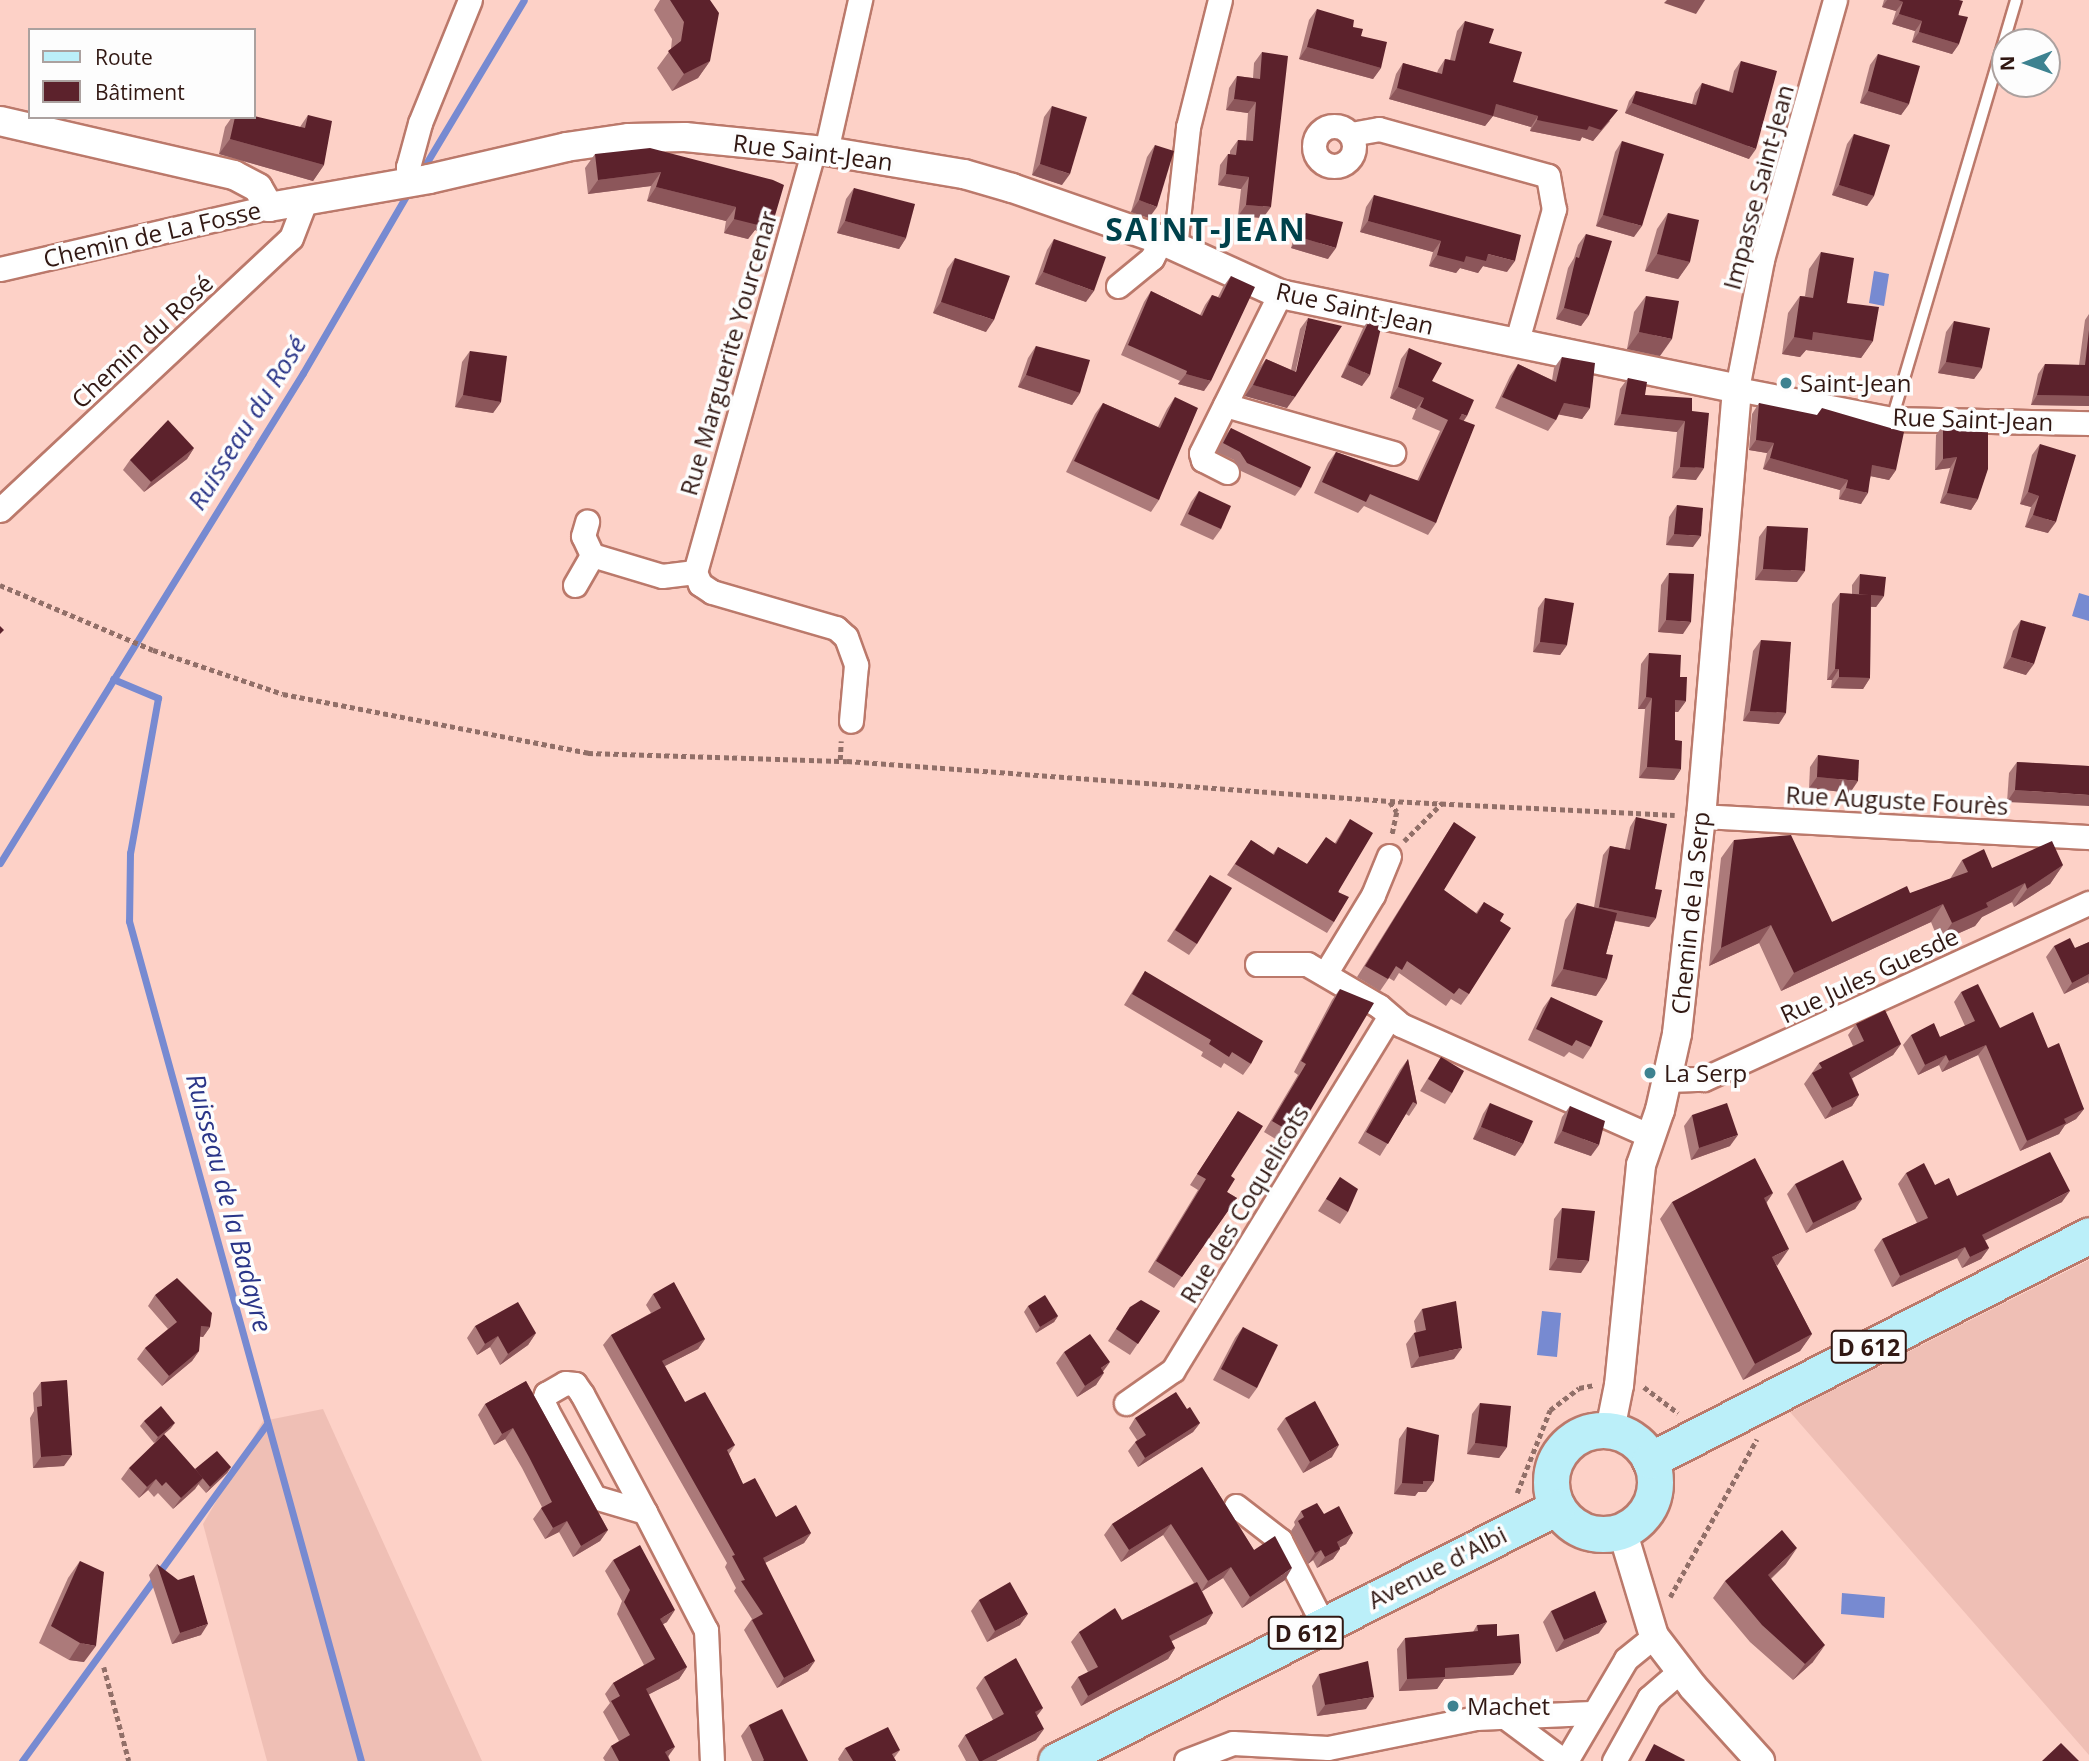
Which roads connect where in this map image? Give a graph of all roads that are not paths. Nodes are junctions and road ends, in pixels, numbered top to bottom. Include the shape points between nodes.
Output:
1 (470, 0) edge
2 (860, 0) edge
3 (1220, 0) edge
4 (1835, 0) edge
5 (2016, 0) edge
6 (0, 121) edge
7 (1351, 134) dead end
8 (820, 150) junction
9 (419, 180) junction
10 (305, 201) junction
11 (270, 207) junction
12 (1168, 244) junction
13 (0, 269) edge
14 (1118, 286) dead end
15 (1280, 294) junction
16 (1516, 345) junction
17 (1737, 389) junction
18 (1225, 405) junction
19 (1892, 419) junction
20 (2089, 423) edge
21 (1392, 453) dead end
22 (1227, 472) dead end
23 (0, 510) edge
24 (587, 522) dead end
25 (592, 555) junction
26 (695, 572) junction
27 (575, 585) dead end
28 (851, 721) dead end
29 (1701, 816) junction
30 (2089, 837) edge
31 (1389, 856) road end
32 (2089, 903) edge
33 (1257, 964) dead end
34 (1325, 974) junction
35 (1390, 1016) junction
36 (1667, 1080) junction
37 (1650, 1136) junction
38 (2089, 1235) edge
39 (1126, 1403) dead end
40 (1611, 1430) junction
41 (1650, 1460) junction
42 (1236, 1506) dead end
43 (1557, 1507) junction
44 (645, 1512) junction
45 (1622, 1530) junction
46 (1324, 1624) junction
47 (1654, 1636) junction
48 (1680, 1671) junction
49 (1591, 1713) junction
50 (1505, 1717) junction
51 (1270, 1753) edge
52 (712, 1761) edge
53 (1056, 1761) edge
54 (1186, 1761) edge
55 (1565, 1761) edge
56 (1614, 1761) edge
57 (1760, 1761) edge

1 - 9 street via 420,123 408,167
2 - 8 street, Rue Marguerite Yourcenar
3 - 12 street via 1188,127
4 - 17 street, Impasse Saint-Jean via 1762,260
5 - 19 lane
6 - 11 street via 234,175 258,188
7 - 16 street via 1379,130 1548,176 1554,209
8 - 9 street, Rue Saint-Jean via 685,137 629,138 566,147
8 - 12 street, Rue Saint-Jean via 964,174 1087,212
8 - 26 street, Rue Marguerite Yourcenar
9 - 10 street, Rue Saint-Jean
10 - 11 street, Chemin de La Fosse
10 - 23 street, Chemin du Rosé via 291,238
11 - 13 street, Chemin de La Fosse
12 - 14 street
12 - 15 street, Rue Saint-Jean
15 - 16 street, Rue Saint-Jean
15 - 18 street
16 - 17 street, Rue Saint-Jean
17 - 19 street, Rue Saint-Jean
17 - 29 street, Chemin de la Serp
18 - 21 street
18 - 22 street via 1201,453 1203,460
19 - 20 street, Rue Saint-Jean
24 - 25 street via 583,536
25 - 26 street via 662,576
25 - 27 street
26 - 28 street via 700,584 712,592 836,628 846,638 856,665
29 - 30 street, Rue Auguste Fourès
29 - 36 street, Chemin de la Serp
31 - 34 street via 1373,895
32 - 36 street, Rue Jules Guesde via 1714,1075 1691,1082
33 - 34 street via 1307,964
34 - 35 street
35 - 37 street via 1401,1025
35 - 39 street, Rue des Coquelicots via 1173,1370
36 - 37 street, Chemin de la Serp
37 - 40 street, Chemin de la Serp via 1641,1165
38 - 41 main road, D 612
40 - 41 main road via 1635,1441
40 - 43 main road via 1578,1436 1561,1452 1551,1475
41 - 45 main road via 1654,1478 1651,1501 1638,1520
42 - 46 street via 1280,1541
43 - 45 main road via 1579,1528 1594,1533
43 - 46 main road, Avenue d'Albi / D 612
44 - 44 street via 575,1384 565,1383 546,1394 547,1411 594,1497
44 - 52 street via 706,1630
45 - 47 street
46 - 53 main road, Avenue d'Albi / D 612
47 - 48 street
47 - 49 street via 1626,1659
48 - 56 street via 1649,1698
48 - 57 street
49 - 50 street
49 - 55 street
50 - 51 street via 1440,1724 1354,1745
50 - 55 street
51 - 54 street via 1233,1743

